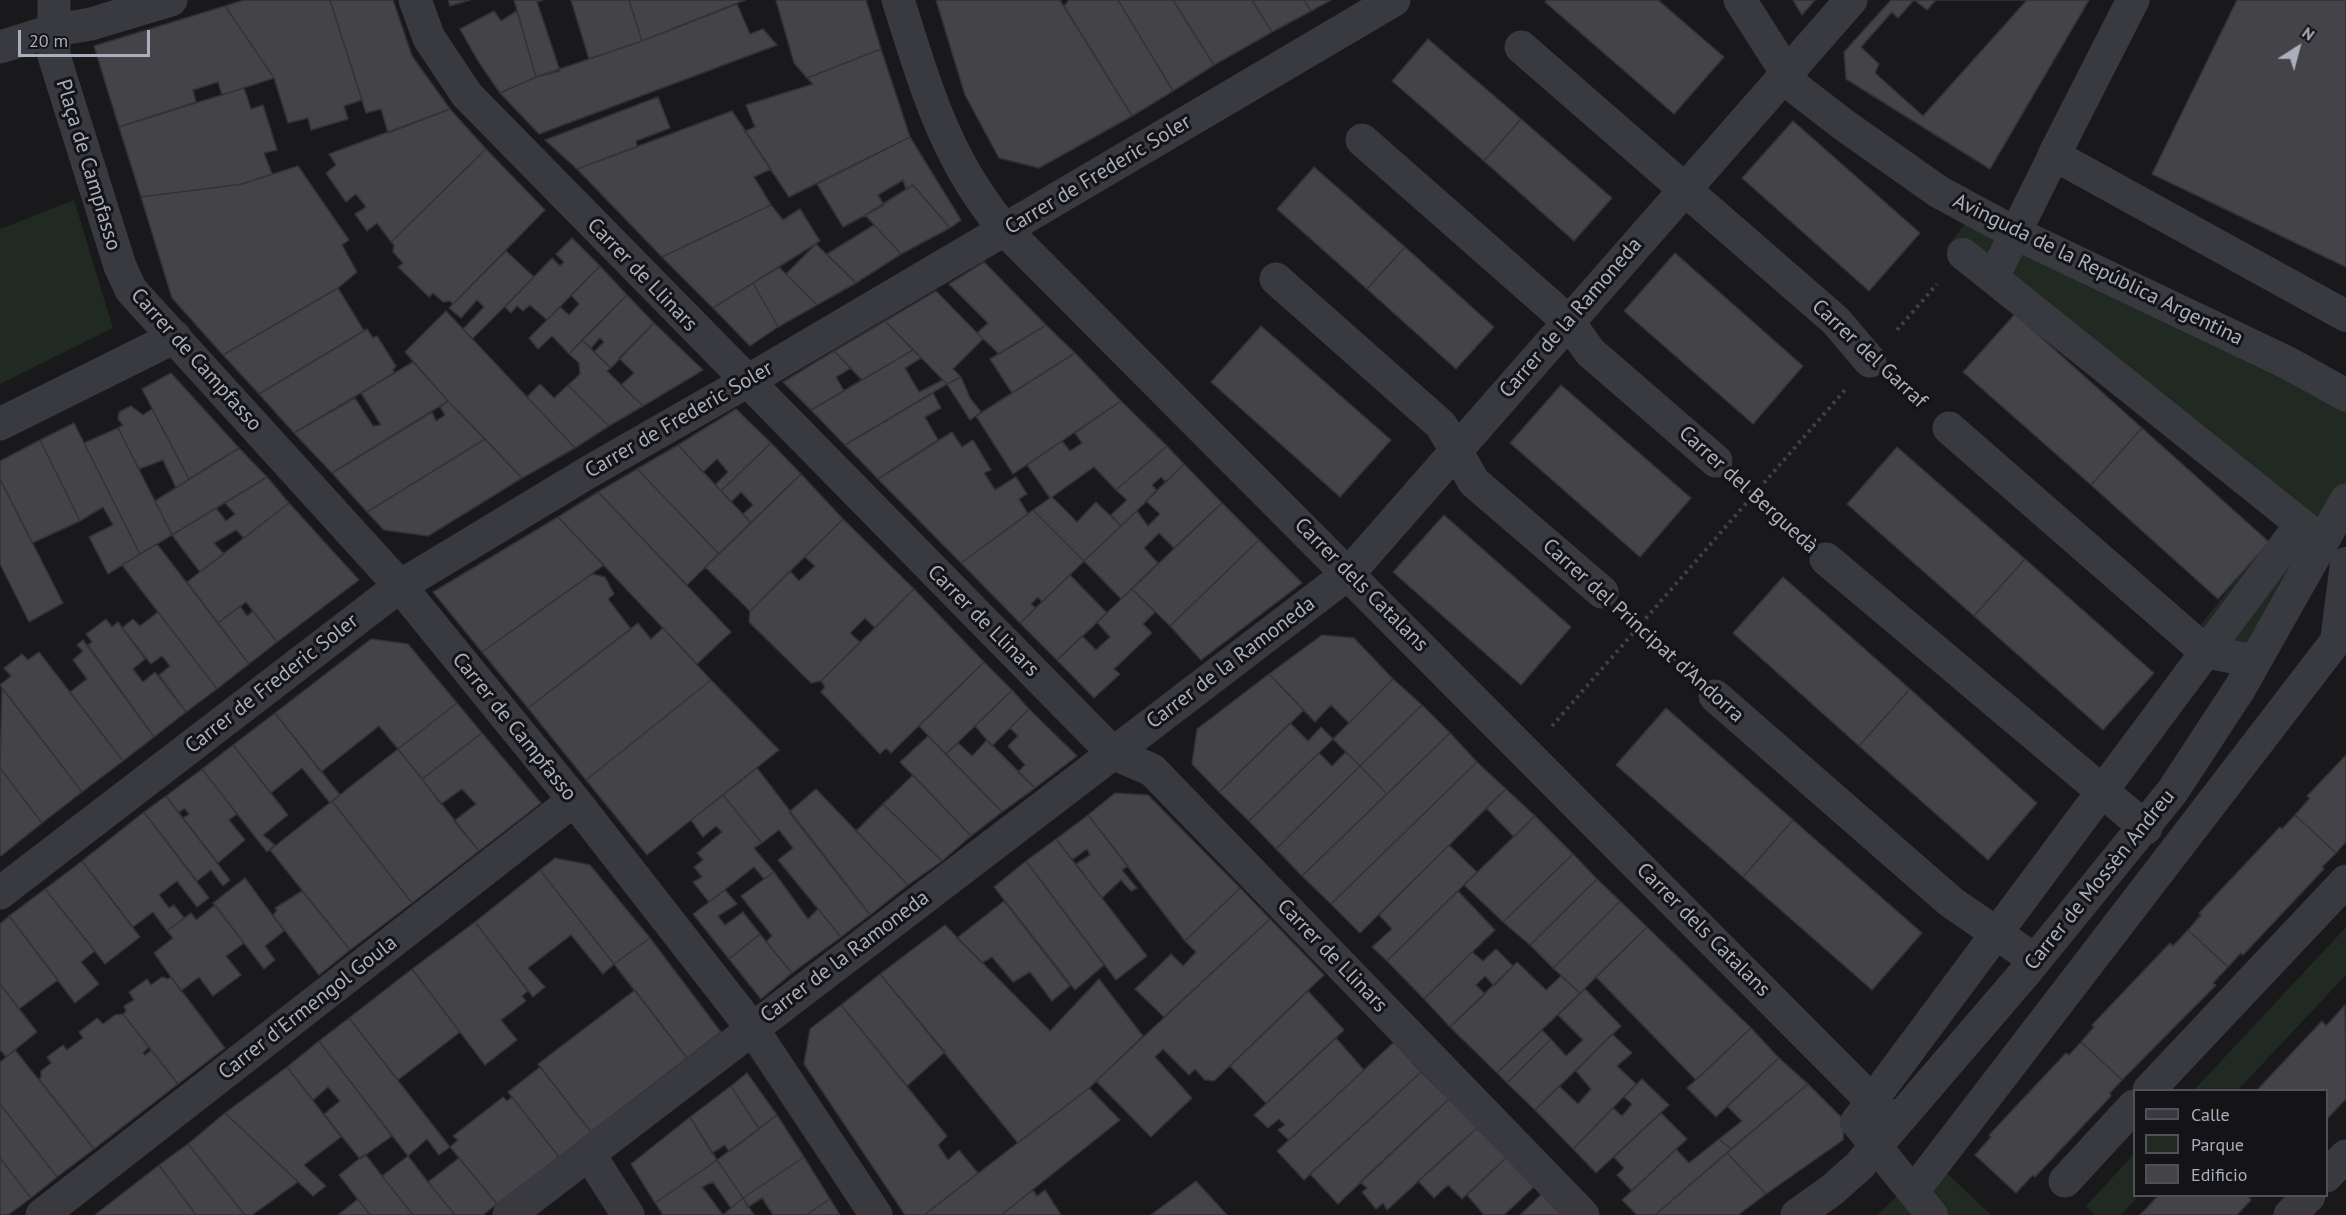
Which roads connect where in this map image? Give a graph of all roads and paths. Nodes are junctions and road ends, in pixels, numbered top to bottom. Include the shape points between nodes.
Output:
1 (171, 0) edge
2 (415, 0) edge
3 (898, 0) edge
4 (1394, 0) edge
5 (1740, 0) edge
6 (1851, 0) edge
7 (2133, 0) edge
8 (54, 15) edge
9 (1521, 46) dead end
10 (0, 47) edge
11 (1785, 74) junction
12 (1362, 140) dead end
13 (2054, 154) junction
14 (1684, 189) junction
15 (1005, 230) junction
16 (2015, 233) junction
17 (1963, 254) joint
18 (120, 266) joint
19 (1993, 278) junction
20 (1275, 279) dead end
21 (2346, 316) edge
22 (1568, 321) junction
23 (175, 338) junction
24 (1870, 361) junction
25 (746, 382) junction
26 (2346, 395) edge
27 (0, 424) edge
28 (1949, 428) joint
29 (1455, 451) junction
30 (1716, 461) joint
31 (1753, 496) junction
32 (2346, 500) edge
33 (2329, 547) edge
34 (1826, 559) joint
35 (1349, 573) junction
36 (400, 586) junction
37 (1602, 592) joint
38 (1638, 627) junction
39 (2206, 652) junction
40 (2255, 661) junction
41 (1715, 696) joint
42 (1113, 753) junction
43 (1528, 754) junction
44 (2102, 792) junction
45 (574, 800) junction
46 (2146, 828) junction
47 (2346, 881) edge
48 (0, 893) edge
49 (1997, 933) junction
50 (2035, 960) junction
51 (752, 1028) junction
52 (2150, 1089) edge
53 (1872, 1100) junction
54 (2133, 1107) edge
55 (1885, 1136) junction
56 (589, 1154) junction
57 (2346, 1156) edge
58 (2328, 1174) edge
59 (2065, 1181) dead end
60 (2307, 1197) edge
61 (1923, 1204) edge
62 (42, 1215) edge
63 (509, 1215) edge
64 (628, 1215) edge
65 (876, 1215) edge
66 (1583, 1215) edge
67 (1797, 1215) edge
68 (2290, 1215) edge

1 - 8 street via 91,24
2 - 25 street, Carrer de Llinars via 429,38 467,95
3 - 15 street, Carrer dels Catalans via 933,112 983,204
4 - 15 street, Carrer de Frederic Soler
5 - 11 street, Avinguda de la República Argentina
6 - 11 street, Carrer de la Ramoneda
7 - 13 street
8 - 10 street
8 - 18 street, Plaça de Campfasso via 54,56
9 - 14 street, Carrer del Garraf
11 - 14 street, Carrer de la Ramoneda
11 - 16 street, Avinguda de la República Argentina via 1809,99 1910,172
12 - 22 street, Carrer del Berguedà
13 - 16 street
13 - 21 street
14 - 22 street, Carrer de la Ramoneda
14 - 24 street, Carrer del Garraf via 1836,321
15 - 25 street, Carrer de Frederic Soler
15 - 35 street, Carrer dels Catalans
16 - 19 street
16 - 26 street, Avinguda de la República Argentina via 2288,363
17 - 19 street
17 - 24 path
18 - 23 street, Carrer de Campfasso via 131,290
19 - 33 street
20 - 29 street, Carrer del Principat d'Andorra via 1441,425
22 - 29 street, Carrer de la Ramoneda
22 - 30 street, Carrer del Berguedà via 1590,352
23 - 27 street
23 - 36 street, Carrer de Campfasso
24 - 28 path, Carrer del Garraf
24 - 31 path
25 - 36 street, Carrer de Frederic Soler
25 - 42 street, Carrer de Llinars
28 - 39 street
29 - 35 street, Carrer de la Ramoneda
29 - 37 street, Carrer del Principat d'Andorra via 1474,482
30 - 31 path, Carrer del Berguedà
31 - 34 path, Carrer del Berguedà
31 - 38 path
32 - 33 street, Carrer de Mossèn Andreu
33 - 39 street
33 - 40 street, Carrer de Mossèn Andreu
33 - 61 street via 2336,641
34 - 44 street, Carrer del Berguedà
35 - 42 street, Carrer de la Ramoneda
35 - 43 street, Carrer dels Catalans
36 - 45 street, Carrer de Campfasso
36 - 48 street, Carrer de Frederic Soler
37 - 38 path, Carrer del Principat d'Andorra
38 - 41 path, Carrer del Principat d'Andorra
38 - 43 path
39 - 40 street
39 - 44 street
40 - 46 street, Carrer de Mossèn Andreu
41 - 49 street, Carrer del Principat d'Andorra via 1951,902
42 - 51 street, Carrer de la Ramoneda
42 - 66 street, Carrer de Llinars via 1152,770
43 - 53 street, Carrer dels Catalans
44 - 46 street, Carrer del Berguedà
44 - 49 street
45 - 51 street, Carrer de Campfasso
45 - 62 street, Carrer d'Ermengol Goula
46 - 50 street, Carrer de Mossèn Andreu
47 - 52 street
49 - 50 street, Carrer del Principat d'Andorra
49 - 53 street
50 - 55 street, Carrer de Mossèn Andreu
51 - 56 street, Carrer de la Ramoneda
51 - 65 street, Carrer de Campfasso
53 - 55 street, Carrer dels Catalans
54 - 59 street
55 - 61 street
55 - 67 street, Carrer de Mossèn Andreu via 1848,1177
56 - 63 street, Carrer de la Ramoneda
56 - 64 street
57 - 58 street
60 - 68 street

